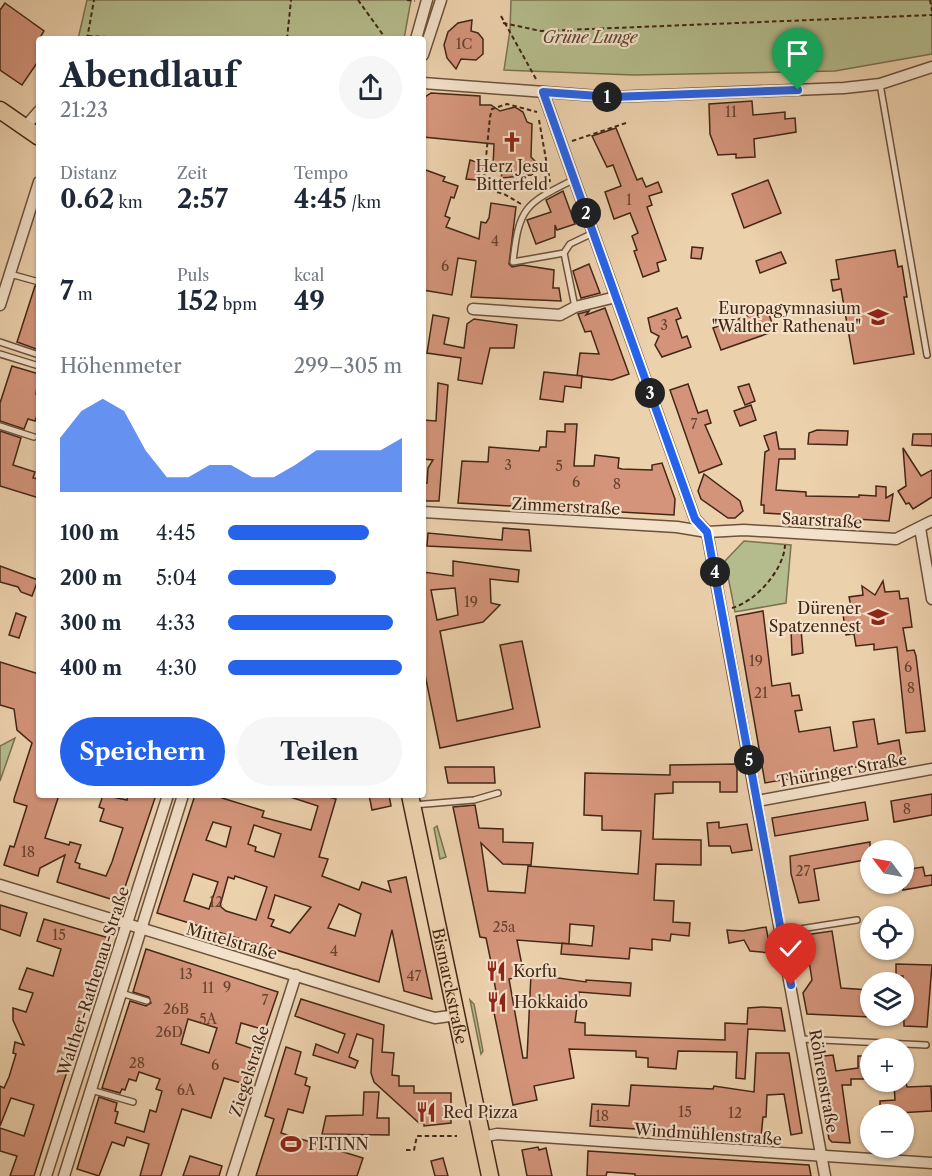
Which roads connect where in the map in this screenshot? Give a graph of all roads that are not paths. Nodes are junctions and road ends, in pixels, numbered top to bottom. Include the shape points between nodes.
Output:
1 (427, 0) edge
2 (441, 0) edge
3 (417, 36) edge
4 (426, 46) edge
5 (932, 67) edge
6 (426, 83) edge
7 (880, 84) junction
8 (543, 92) junction
9 (0, 111) edge
10 (36, 114) edge
11 (25, 127) junction
12 (36, 135) edge
13 (574, 179) junction
14 (36, 192) edge
15 (593, 233) junction
16 (564, 253) junction
17 (10, 274) junction
18 (36, 281) edge
19 (616, 297) junction
20 (0, 305) edge
21 (575, 307) junction
22 (473, 309) dead end
23 (0, 342) edge
24 (0, 354) edge
25 (36, 354) edge
26 (927, 355) dead end
27 (36, 365) edge
28 (0, 426) edge
29 (34, 437) dead end
30 (426, 512) edge
31 (932, 521) edge
32 (920, 528) junction
33 (707, 532) junction
34 (932, 599) edge
35 (932, 769) edge
36 (498, 794) dead end
37 (167, 798) edge
38 (182, 798) edge
39 (411, 800) edge
40 (757, 801) junction
41 (0, 885) edge
42 (857, 920) dead end
43 (128, 926) junction
44 (140, 930) junction
45 (781, 932) junction
46 (296, 975) junction
47 (121, 993) junction
48 (147, 1001) dead end
49 (457, 1015) junction
50 (801, 1039) junction
51 (926, 1045) dead end
52 (91, 1090) junction
53 (133, 1102) dead end
54 (482, 1137) junction
55 (822, 1155) junction
56 (932, 1163) edge
57 (46, 1176) edge
58 (64, 1176) edge
59 (232, 1176) edge
60 (490, 1176) edge
61 (825, 1176) edge

1 - 3 street
2 - 4 street
5 - 7 street
6 - 8 street
7 - 8 street via 612,97
7 - 26 lane
8 - 13 street, Röhrenstraße
9 - 11 main road
10 - 11 street
11 - 12 main road
13 - 15 street, Röhrenstraße
13 - 16 lane via 523,212 513,262
14 - 17 street
15 - 16 lane via 570,244
15 - 19 street, Röhrenstraße
16 - 21 lane
17 - 18 lane
17 - 20 street
19 - 21 street
19 - 33 street, Röhrenstraße via 695,519
21 - 22 street via 560,315
23 - 25 lane
24 - 27 lane
28 - 29 lane
30 - 33 street, Zimmerstraße
31 - 32 street, Saarstraße
32 - 33 street, Saarstraße via 896,539 744,530
32 - 34 street
33 - 40 street, Röhrenstraße
35 - 40 street, Thüringer Straße
36 - 39 lane via 474,800
37 - 43 street, Walther-Rathenau-Straße
38 - 44 street, Walther-Rathenau-Straße
39 - 49 main road, Bismarckstraße
40 - 45 street, Röhrenstraße
41 - 43 street, Mittelstraße
42 - 45 lane
43 - 44 street, Mittelstraße
43 - 57 street, Walther-Rathenau-Straße
44 - 46 street, Mittelstraße
44 - 47 street, Walther-Rathenau-Straße
45 - 50 street, Röhrenstraße
46 - 49 street, Mittelstraße via 424,1015
46 - 59 street, Ziegelstraße
47 - 48 lane
47 - 52 street, Walther-Rathenau-Straße
49 - 54 main road, Bismarckstraße
50 - 51 lane
50 - 55 street, Röhrenstraße
52 - 53 lane
52 - 58 street, Walther-Rathenau-Straße
54 - 55 street, Windmühlenstraße via 497,1134
54 - 60 main road, Bismarckstraße
55 - 56 street, Windmühlenstraße
55 - 61 street, Röhrenstraße

